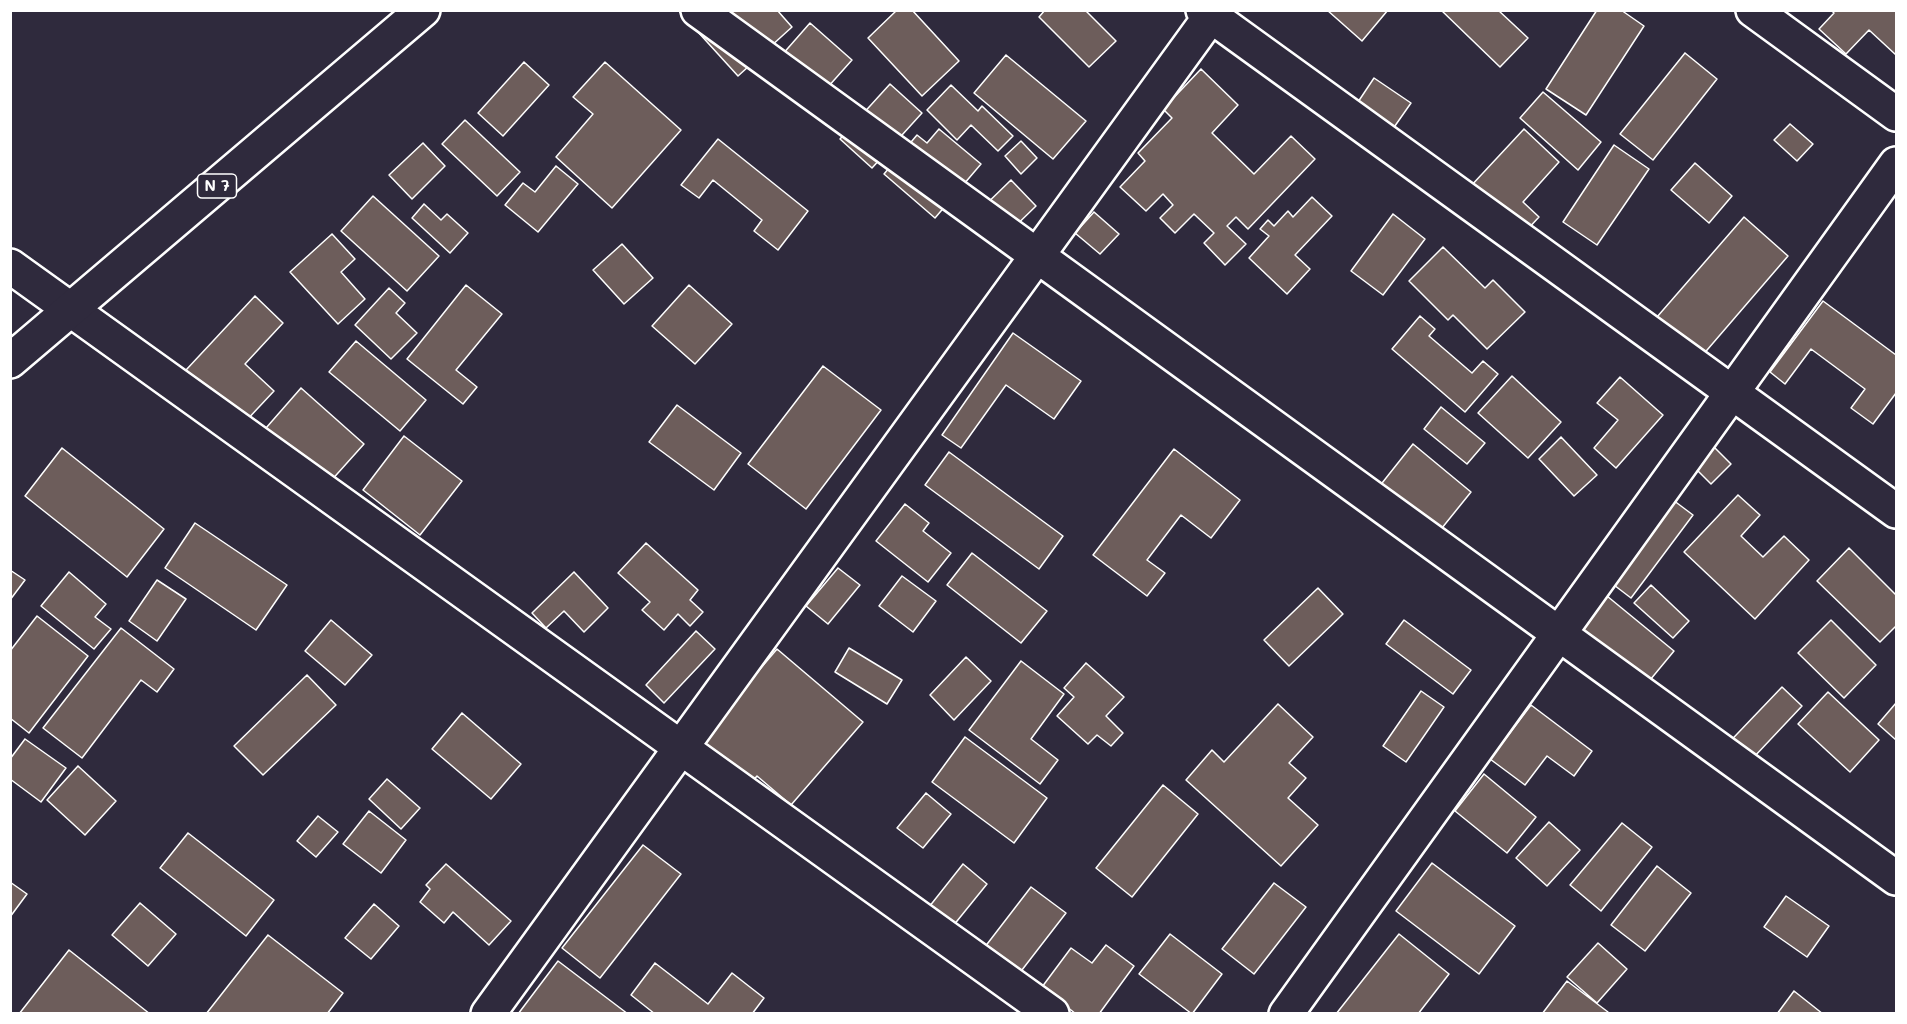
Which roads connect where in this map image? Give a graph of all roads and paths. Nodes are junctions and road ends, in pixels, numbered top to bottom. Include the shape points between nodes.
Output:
1 (423, 10) edge
2 (698, 10) edge
3 (1753, 10) edge
4 (1210, 12) edge
5 (1896, 114) edge
6 (1896, 164) edge
7 (1037, 258) junction
8 (10, 266) edge
9 (72, 310) junction
10 (10, 361) edge
11 (1732, 392) junction
12 (1896, 511) edge
13 (1558, 634) junction
14 (682, 746) junction
15 (1896, 878) edge
16 (488, 1014) edge
17 (1052, 1014) edge
18 (1286, 1014) edge

1 - 9 main road, N 7
2 - 7 main road
3 - 5 main road
4 - 7 main road
4 - 11 main road
6 - 11 main road
7 - 13 main road
7 - 14 main road
8 - 9 main road
9 - 10 main road, N 7
9 - 14 main road
11 - 12 main road
11 - 13 main road
13 - 15 main road
13 - 18 main road
14 - 16 main road
14 - 17 main road

